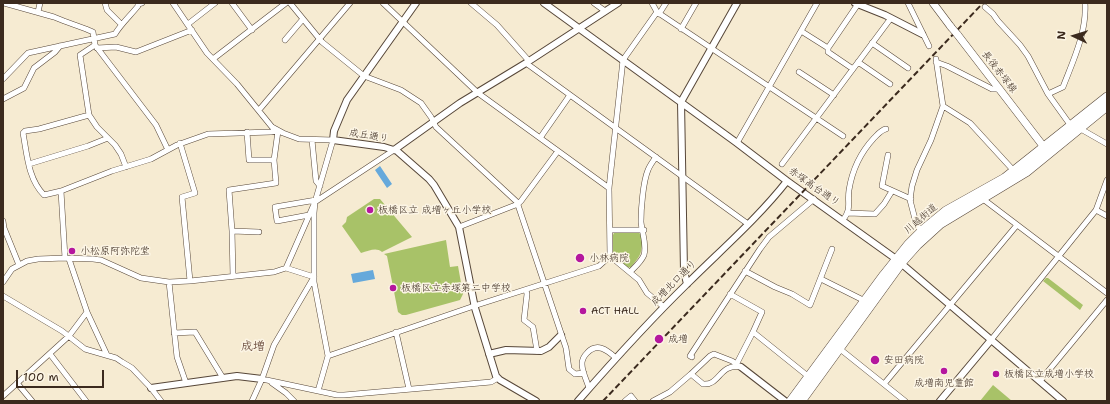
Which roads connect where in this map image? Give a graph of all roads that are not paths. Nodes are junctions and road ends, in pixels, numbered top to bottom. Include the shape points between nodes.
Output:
1 (4, 3) edge
2 (40, 3) edge
3 (105, 3) edge
4 (139, 3) edge
5 (173, 3) edge
6 (215, 3) edge
7 (232, 3) edge
8 (286, 3) edge
9 (290, 3) edge
10 (350, 3) edge
11 (383, 3) edge
12 (416, 3) edge
13 (471, 3) edge
14 (544, 3) edge
15 (594, 3) edge
16 (618, 3) edge
17 (652, 3) edge
18 (666, 3) edge
19 (696, 3) edge
20 (737, 3) edge
21 (817, 3) edge
22 (908, 3) edge
23 (933, 3) edge
24 (1085, 3) edge
25 (856, 4) edge
26 (985, 7) dead end
27 (605, 11) junction
28 (38, 12) junction
29 (658, 13) junction
30 (891, 18) junction
31 (303, 19) junction
32 (402, 21) junction
33 (121, 24) junction
34 (188, 24) junction
35 (579, 28) junction
36 (681, 29) junction
37 (192, 30) junction
38 (252, 30) junction
39 (801, 30) junction
40 (922, 34) junction
41 (93, 39) junction
42 (320, 39) junction
43 (285, 40) dead end
44 (872, 43) junction
45 (60, 46) junction
46 (929, 46) dead end
47 (96, 47) junction
48 (712, 48) junction
49 (828, 48) junction
50 (213, 59) junction
51 (623, 60) junction
52 (528, 62) junction
53 (858, 62) junction
54 (908, 68) dead end
55 (853, 69) junction
56 (799, 72) dead end
57 (364, 76) junction
58 (3, 79) edge
59 (890, 84) dead end
60 (769, 87) junction
61 (1000, 89) junction
62 (478, 93) junction
63 (834, 94) junction
64 (1048, 94) junction
65 (570, 95) junction
66 (1107, 97) edge
67 (3, 99) edge
68 (681, 102) junction
69 (944, 106) junction
70 (1107, 106) edge
71 (259, 110) junction
72 (89, 115) junction
73 (816, 118) junction
74 (433, 122) junction
75 (615, 127) junction
76 (1075, 127) junction
77 (886, 129) dead end
78 (278, 131) junction
79 (247, 132) junction
80 (843, 136) dead end
81 (108, 138) junction
82 (540, 138) junction
83 (312, 140) junction
84 (333, 140) junction
85 (180, 143) junction
86 (737, 143) junction
87 (1107, 144) edge
88 (168, 150) junction
89 (394, 150) junction
90 (1047, 150) junction
91 (558, 151) junction
92 (888, 155) dead end
93 (656, 157) junction
94 (274, 160) junction
95 (29, 164) junction
96 (782, 164) dead end
97 (126, 167) junction
98 (1014, 171) junction
99 (682, 176) junction
100 (1107, 180) edge
101 (787, 181) junction
102 (320, 186) junction
103 (609, 188) junction
104 (61, 191) junction
105 (892, 191) junction
106 (814, 199) junction
107 (911, 199) junction
108 (983, 199) junction
109 (315, 201) junction
110 (518, 204) junction
111 (1096, 210) junction
112 (848, 213) junction
113 (310, 215) junction
114 (1107, 216) edge
115 (843, 220) junction
116 (3, 221) edge
117 (748, 224) junction
118 (1017, 225) junction
119 (459, 227) junction
120 (610, 230) junction
121 (644, 230) junction
122 (232, 231) junction
123 (922, 231) junction
124 (259, 232) dead end
125 (832, 249) dead end
126 (610, 256) junction
127 (1060, 257) junction
128 (67, 258) junction
129 (899, 261) junction
130 (18, 264) junction
131 (286, 268) junction
132 (745, 271) junction
133 (630, 272) junction
134 (233, 276) junction
135 (314, 277) junction
136 (821, 279) junction
137 (3, 282) edge
138 (169, 282) junction
139 (190, 282) junction
140 (545, 284) junction
141 (687, 284) junction
142 (526, 290) junction
143 (1107, 293) edge
144 (730, 294) junction
145 (3, 296) edge
146 (1107, 300) edge
147 (865, 301) junction
148 (474, 306) junction
149 (951, 306) junction
150 (664, 307) junction
151 (87, 312) junction
152 (396, 332) junction
153 (753, 332) junction
154 (174, 333) junction
155 (561, 335) junction
156 (69, 336) junction
157 (991, 340) junction
158 (840, 349) junction
159 (537, 351) junction
160 (50, 354) junction
161 (489, 354) junction
162 (106, 355) junction
163 (328, 356) junction
164 (720, 356) junction
165 (692, 357) dead end
166 (616, 358) junction
167 (737, 366) junction
168 (725, 370) junction
169 (584, 373) junction
170 (691, 374) junction
171 (809, 377) junction
172 (223, 378) junction
173 (498, 378) junction
174 (265, 380) junction
175 (1040, 381) junction
176 (186, 383) junction
177 (17, 384) junction
178 (884, 384) junction
179 (151, 388) junction
180 (589, 388) junction
181 (409, 389) junction
182 (318, 391) junction
183 (3, 396) edge
184 (32, 401) edge
185 (86, 401) edge
186 (161, 401) edge
187 (252, 401) edge
188 (294, 401) edge
189 (536, 401) edge
190 (578, 401) edge
191 (625, 401) edge
192 (635, 401) edge
193 (653, 401) edge
194 (785, 401) edge
195 (791, 401) edge
196 (801, 401) edge
197 (905, 401) edge
198 (940, 401) edge
199 (1063, 401) edge

1 - 28 street
2 - 28 street
3 - 33 street via 107,10
4 - 33 street
5 - 34 street, 成丘通り
6 - 34 street
7 - 38 street
8 - 38 street
9 - 31 street
10 - 42 street
11 - 32 street
12 - 32 street
13 - 52 street via 497,25
14 - 35 street, 赤塚高台通り
15 - 27 street
16 - 27 street
17 - 29 street
18 - 29 street
19 - 36 street
20 - 48 street
21 - 39 street
22 - 40 street
23 - 61 main road, 長後赤塚線, bridge
24 - 64 street via 1084,23 1078,46 1063,87
25 - 30 street
25 - 49 street
26 - 64 street via 1028,56
27 - 35 street
28 - 41 street via 90,30
29 - 36 street
29 - 51 street
30 - 40 street
30 - 44 street
31 - 42 street
31 - 43 street
32 - 57 street
32 - 62 street
33 - 41 street via 115,34
34 - 37 street, 成丘通り
35 - 51 street, 赤塚高台通り
35 - 52 street
36 - 48 street
37 - 47 street via 136,52 116,47
37 - 50 street, 成丘通り
38 - 50 street
39 - 49 street
39 - 60 street
40 - 46 street
41 - 45 street
41 - 47 street
42 - 57 street
42 - 71 street
44 - 53 street
44 - 54 street
45 - 58 street via 28,53
45 - 67 street via 34,68 24,88
47 - 72 street via 80,55
47 - 88 street via 156,125
48 - 60 street
48 - 68 street
49 - 55 street via 828,52
50 - 71 street, 成丘通り
51 - 68 street, 赤塚高台通り
51 - 75 street
52 - 62 street
52 - 65 street
53 - 55 street
53 - 59 street
55 - 63 street
56 - 63 street
57 - 74 street via 401,90 421,103
57 - 84 street via 344,106 334,130
60 - 73 street
60 - 86 street
61 - 69 street via 992,89 936,61
61 - 90 main road, 長後赤塚線
62 - 74 street
62 - 82 street
63 - 73 street
64 - 76 street
65 - 75 street
65 - 82 street
66 - 76 highway, 川越街道
68 - 86 street, 赤塚高台通り
68 - 99 street
69 - 98 street via 970,123
69 - 107 street via 917,170
70 - 76 highway, 川越街道
71 - 78 street, 成丘通り
72 - 81 street
72 - 95 street via 39,129 25,130 23,133
73 - 80 street
73 - 96 street
74 - 89 street
74 - 110 street
75 - 93 street
75 - 103 street
76 - 87 street
76 - 90 highway, 川越街道
77 - 112 street via 881,131 863,152 848,192
78 - 79 street
78 - 83 street, 成丘通り via 300,140
78 - 94 street
79 - 85 street via 208,134
79 - 94 street via 249,160
81 - 95 street
81 - 97 street via 121,154
82 - 91 street
83 - 84 street, 成丘通り
83 - 102 street via 316,181
84 - 89 street, 成丘通り
84 - 102 street
85 - 88 street
85 - 139 street via 195,192 182,197
86 - 101 street, 赤塚高台通り
88 - 97 street via 152,159
89 - 109 street
89 - 119 street, 成丘通り via 431,182
90 - 98 highway, 川越街道
90 - 108 highway, 川越街道 via 1016,179
91 - 103 street
91 - 110 street
92 - 105 street via 882,186
93 - 99 street
93 - 121 street via 648,169 646,178 642,209
94 - 122 street via 276,183 229,190
95 - 104 street via 37,188 44,195
97 - 104 street
98 - 123 highway, 川越街道 via 946,211
99 - 117 street
99 - 141 street via 684,270
100 - 111 street
101 - 106 street, 赤塚高台通り
101 - 117 street, 成増北口通り
102 - 109 street
103 - 120 street
104 - 128 street
105 - 107 street
105 - 112 street via 875,214
106 - 115 street, 赤塚高台通り
106 - 132 street via 769,237
107 - 123 street via 916,223
108 - 118 street
108 - 129 highway, 川越街道 via 940,224
109 - 113 street
109 - 113 street via 275,207 277,220
109 - 135 street
110 - 119 street
110 - 140 street
111 - 114 street
111 - 127 street
112 - 115 street
113 - 131 street
115 - 129 street, 赤塚高台通り
116 - 130 street
117 - 141 street, 成増北口通り
118 - 127 street
118 - 149 street
119 - 148 street, 成丘通り
120 - 121 street
120 - 126 street
121 - 133 street via 644,255
122 - 124 street
122 - 134 street
123 - 129 highway, 川越街道 via 908,245
125 - 136 street
126 - 133 street
126 - 140 street via 599,266
127 - 143 street
127 - 157 street
128 - 130 street via 38,259
128 - 138 street via 101,260 141,278
128 - 151 street
129 - 147 highway, 川越街道
129 - 149 street, 赤塚高台通り
129 - 158 highway, 川越街道
130 - 137 street
131 - 134 street via 274,272
131 - 135 street
132 - 136 street via 810,305
132 - 144 street
133 - 150 street via 649,295
134 - 139 street
135 - 163 street
135 - 174 street via 274,345
136 - 147 street
138 - 139 street
138 - 154 street
140 - 142 street
140 - 155 street
141 - 150 street, 成増北口通り
142 - 148 street
142 - 159 street via 524,320 533,328
144 - 153 street via 762,312
144 - 165 street via 690,356
145 - 156 street
146 - 175 street
147 - 171 highway, 川越街道
148 - 152 street
148 - 161 street, 成丘通り
149 - 157 street, 赤塚高台通り
149 - 178 street
150 - 166 street, 成増北口通り
151 - 156 street
151 - 162 street
152 - 163 street
152 - 181 street
153 - 167 street
153 - 171 street
154 - 172 street via 195,332
154 - 176 street via 177,357
155 - 159 street via 547,348
155 - 169 street via 570,371 575,374
156 - 160 street
156 - 162 street via 85,349
157 - 175 street, 赤塚高台通り
157 - 198 street
158 - 178 street
158 - 196 highway, 川越街道
159 - 161 street via 506,350
160 - 177 street
160 - 185 street
161 - 173 street, 成丘通り
162 - 179 street via 132,368
163 - 182 street
164 - 167 street
164 - 168 street via 725,364
164 - 170 street via 710,356
166 - 169 street via 603,349 592,348 583,358
166 - 180 street, 成増北口通り
167 - 168 street
167 - 194 street
168 - 170 street via 708,384 700,382
169 - 180 street
170 - 193 street via 673,390
171 - 195 highway, 川越街道
172 - 174 street via 237,376
172 - 176 street
173 - 181 street via 490,382
173 - 189 street
174 - 182 street
174 - 187 street
174 - 188 street via 277,386
175 - 199 street, 赤塚高台通り
176 - 179 street
177 - 183 street
177 - 184 street
178 - 197 street
179 - 186 street
180 - 190 street, 成増北口通り
181 - 182 street via 344,395
191 - 192 street via 631,396

